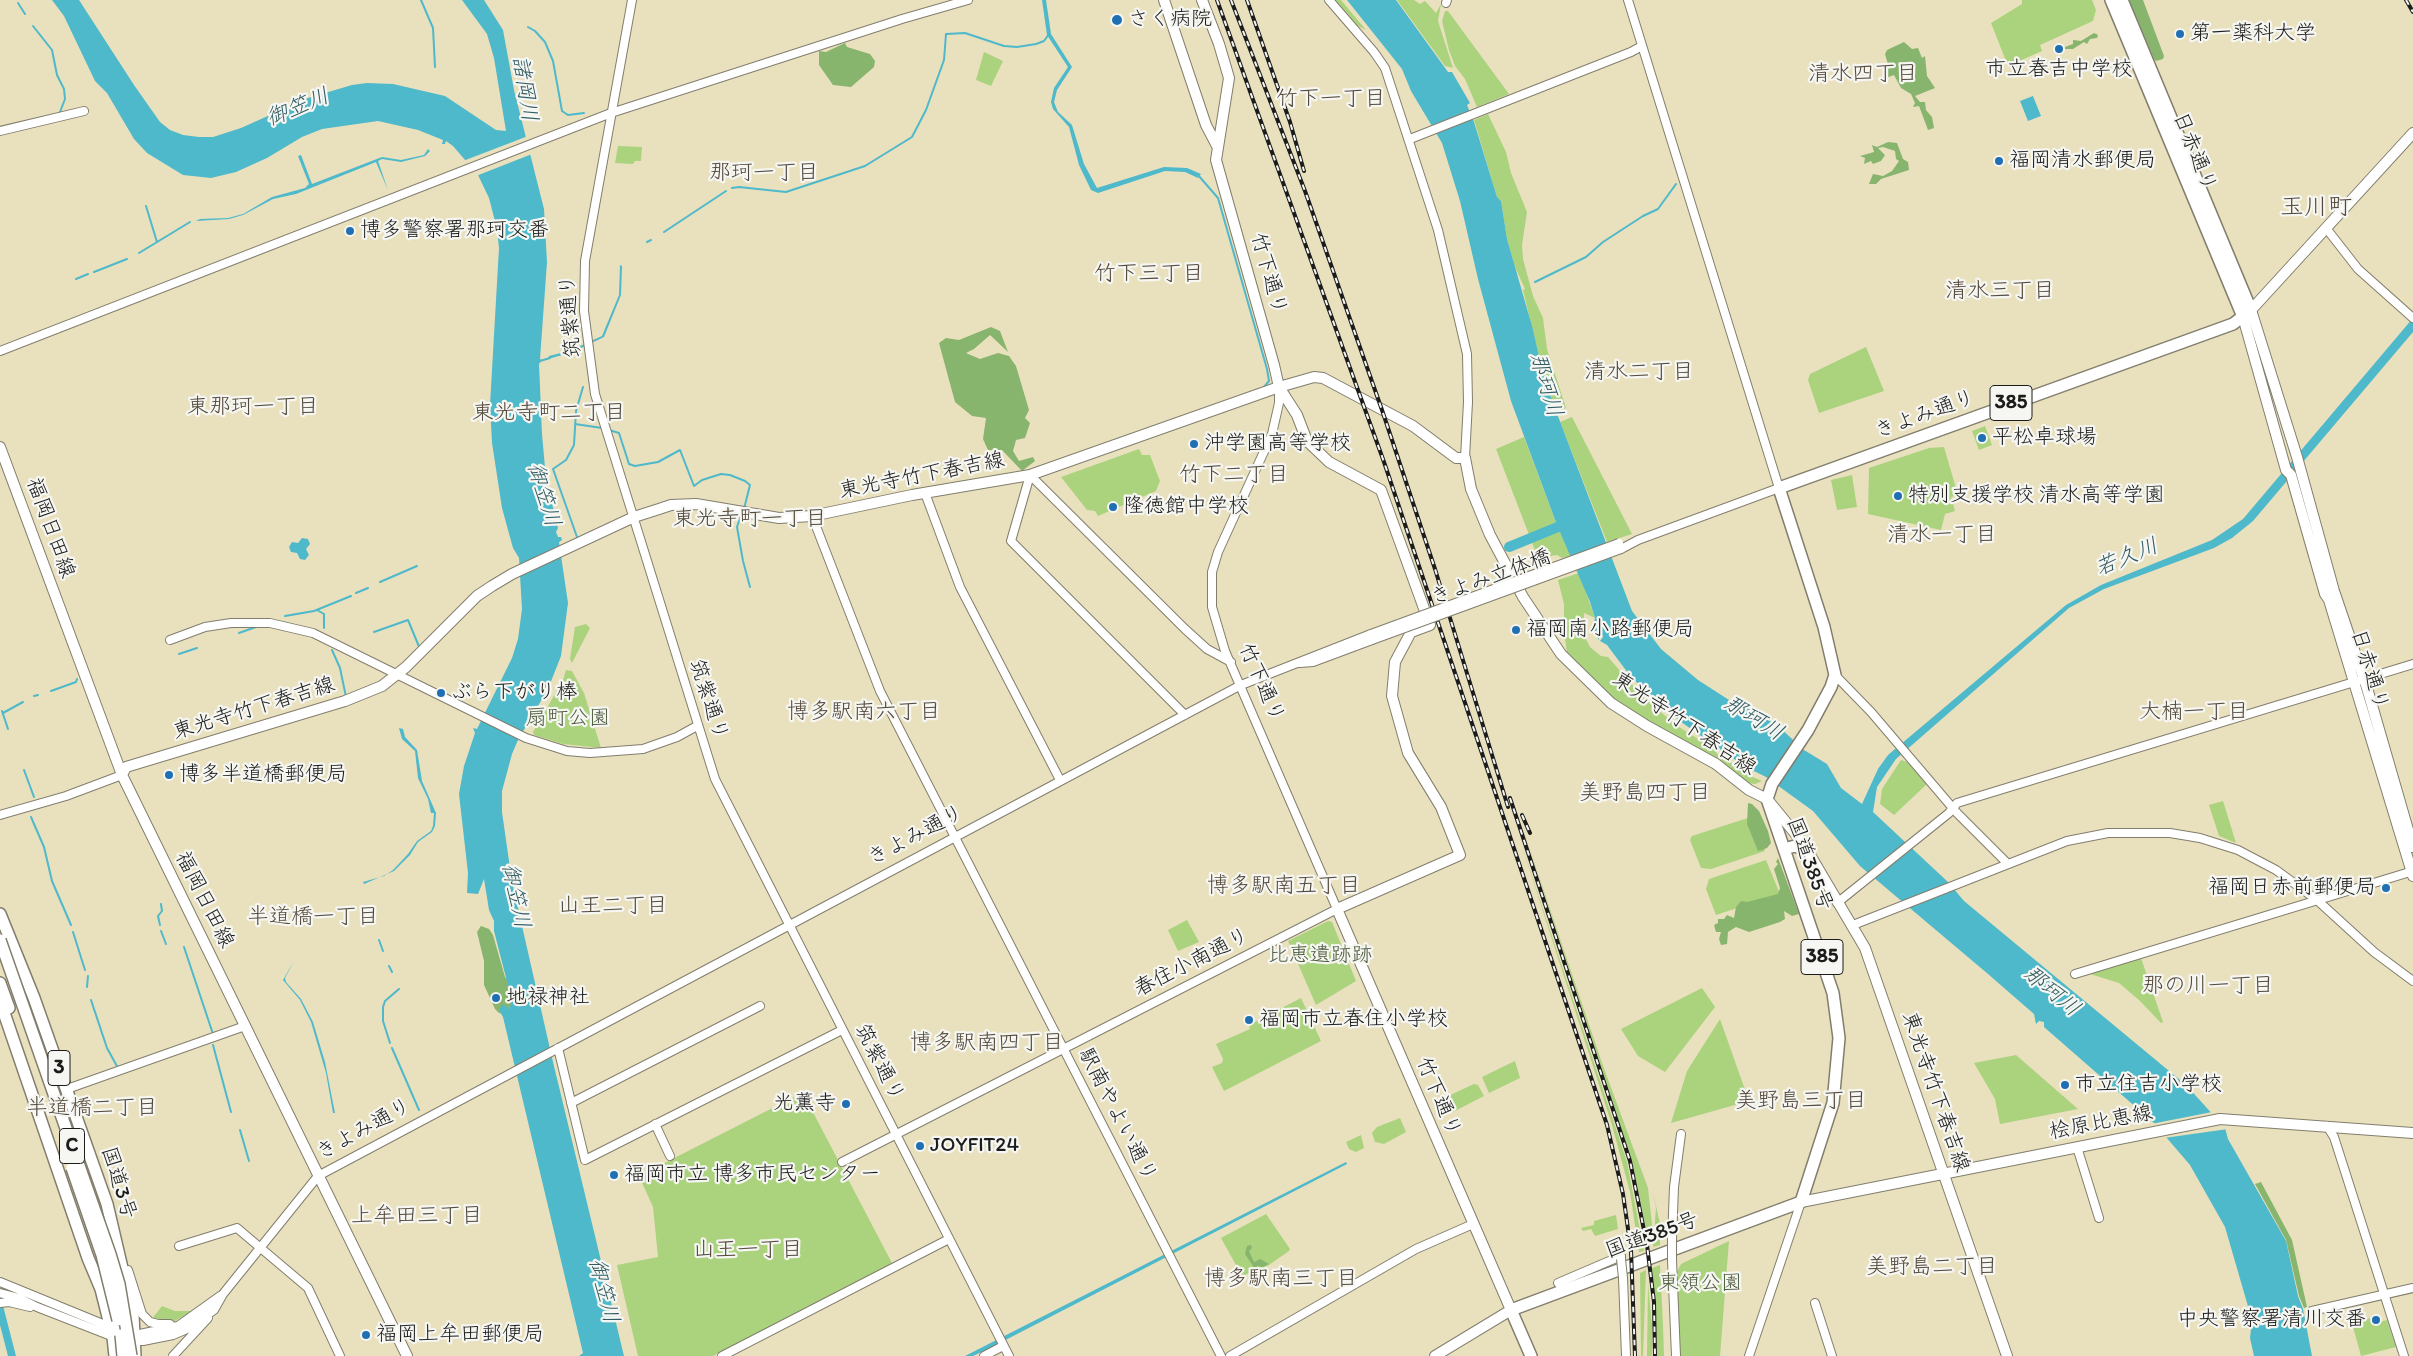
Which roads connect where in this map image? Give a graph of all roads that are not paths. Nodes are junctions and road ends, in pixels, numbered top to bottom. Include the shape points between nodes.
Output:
1 (632, 0) edge
2 (968, 0) edge
3 (1164, 0) edge
4 (1202, 0) edge
5 (1329, 0) edge
6 (1628, 0) edge
7 (2111, 0) edge
8 (2122, 0) edge
9 (1642, 46) junction
10 (84, 111) dead end
11 (611, 113) junction
12 (0, 131) edge
13 (2413, 133) edge
14 (1413, 138) junction
15 (1217, 146) junction
16 (2326, 228) junction
17 (2247, 314) junction
18 (2413, 317) edge
19 (0, 350) edge
20 (1279, 387) junction
21 (0, 447) edge
22 (1465, 458) junction
23 (2292, 472) junction
24 (1030, 475) junction
25 (1779, 488) junction
26 (926, 493) junction
27 (812, 516) junction
28 (634, 517) junction
29 (1620, 546) joint
30 (1372, 637) joint
31 (170, 640) dead end
32 (1230, 662) junction
33 (2413, 664) edge
34 (397, 674) junction
35 (1835, 675) junction
36 (2359, 680) junction
37 (1242, 685) junction
38 (1185, 715) junction
39 (697, 726) junction
40 (122, 775) junction
41 (1060, 780) junction
42 (1768, 794) junction
43 (1953, 808) junction
44 (0, 815) edge
45 (956, 836) junction
46 (2413, 847) edge
47 (1784, 850) junction
48 (1806, 850) junction
49 (2007, 863) junction
50 (2413, 873) edge
51 (2317, 900) junction
52 (1837, 903) junction
53 (1337, 909) junction
54 (0, 914) edge
55 (788, 925) junction
56 (1853, 925) junction
57 (0, 936) edge
58 (0, 940) edge
59 (0, 962) edge
60 (2076, 974) dead end
61 (2413, 981) edge
62 (0, 983) edge
63 (0, 993) edge
64 (0, 1001) edge
65 (760, 1006) dead end
66 (244, 1026) junction
67 (842, 1030) junction
68 (558, 1048) junction
69 (1064, 1049) junction
70 (37, 1086) junction
71 (67, 1089) junction
72 (571, 1103) junction
73 (654, 1124) junction
74 (2327, 1126) junction
75 (1681, 1134) dead end
76 (2413, 1134) edge
77 (896, 1135) junction
78 (2077, 1147) junction
79 (670, 1156) dead end
80 (842, 1162) dead end
81 (1943, 1174) junction
82 (318, 1176) junction
83 (1801, 1202) junction
84 (90, 1209) junction
85 (2099, 1218) dead end
86 (108, 1220) junction
87 (1473, 1224) junction
88 (949, 1239) junction
89 (179, 1246) dead end
90 (260, 1248) junction
91 (101, 1253) junction
92 (122, 1260) junction
93 (0, 1282) edge
94 (1558, 1283) dead end
95 (2413, 1288) edge
96 (101, 1289) junction
97 (0, 1293) edge
98 (223, 1294) junction
99 (2384, 1295) junction
100 (0, 1303) edge
101 (1814, 1303) dead end
102 (37, 1307) junction
103 (214, 1310) junction
104 (1511, 1310) junction
105 (2312, 1310) dead end
106 (172, 1328) junction
107 (112, 1332) junction
108 (135, 1338) junction
109 (1003, 1346) junction
110 (1624, 1355) edge
111 (115, 1356) edge
112 (123, 1356) edge
113 (131, 1356) edge
114 (135, 1356) edge
115 (173, 1356) edge
116 (340, 1356) edge
117 (407, 1356) edge
118 (722, 1356) edge
119 (984, 1356) edge
120 (1009, 1356) edge
121 (1221, 1356) edge
122 (1230, 1356) edge
123 (1435, 1356) edge
124 (1531, 1356) edge
125 (1676, 1356) edge
126 (1749, 1356) edge
127 (1832, 1356) edge
128 (2007, 1356) edge
129 (2404, 1356) edge

1 - 11 street, 筑紫通り
2 - 11 street
3 - 15 main road via 1206,125
4 - 15 main road, 竹下通り via 1220,44 1229,78
5 - 14 street via 1385,68
6 - 9 street
7 - 17 highway, 日赤通り
8 - 17 highway, 日赤通り
9 - 14 street
9 - 25 street
10 - 12 street
11 - 19 street
11 - 28 street, 筑紫通り via 585,261 584,311 595,394
13 - 16 main road
14 - 22 street via 1467,354
15 - 20 main road, 竹下通り via 1216,160
16 - 17 main road
16 - 18 street via 2358,269
17 - 23 main road
17 - 23 main road via 2297,457
17 - 25 highway, きよみ通り / 385 via 2233,324
20 - 22 main road, 東光寺竹下春吉線 via 1314,377 1323,378 1413,426 1456,458
20 - 24 main road, 東光寺竹下春吉線
20 - 32 street, 竹下通り via 1272,434 1224,534 1212,572 1214,616
20 - 53 main road via 1297,415 1307,441 1329,462 1381,490 1430,625 1411,632 1395,662 1392,696 1408,753 1441,808 1460,855
21 - 40 main road, 福岡日田線
22 - 42 main road, 東光寺竹下春吉線 via 1471,489 1490,535 1523,597 1562,654 1611,703 1716,764 1749,790
23 - 36 main road, 日赤通り via 2334,591
24 - 26 main road, 東光寺竹下春吉線
24 - 32 street via 1207,650
24 - 38 street via 1011,541
25 - 29 street, きよみ通り
25 - 35 highway via 1824,627
26 - 27 main road, 東光寺竹下春吉線
26 - 41 street via 960,587
27 - 28 main road, 東光寺竹下春吉線 via 779,518 696,504 671,505
27 - 45 street, 駅南やよい通り via 880,691
28 - 34 main road, 東光寺竹下春吉線 via 512,574 478,596 428,648
28 - 39 street, 筑紫通り
29 - 30 street, きよみ立体橋, bridge
30 - 37 street, きよみ通り
31 - 34 street via 231,623 270,623 313,633
32 - 37 street, 竹下通り
33 - 36 street
34 - 39 street via 526,738 567,751 643,749
34 - 40 main road, 東光寺竹下春吉線 via 382,686 345,701 126,767
35 - 42 highway via 1803,737
35 - 43 street
36 - 43 street via 1957,803
36 - 46 main road, 日赤通り
36 - 50 main road, 日赤通り
37 - 38 street, きよみ通り
37 - 53 street, 竹下通り
38 - 41 street, きよみ通り
39 - 55 street, 筑紫通り via 715,779
40 - 44 street via 66,796
40 - 66 main road, 福岡日田線
41 - 45 street, きよみ通り
42 - 47 highway, 国道385号 / 385
42 - 48 main road, 東光寺竹下春吉線
43 - 49 street
43 - 52 street
45 - 55 street, きよみ通り
45 - 69 street, 駅南やよい通り
47 - 48 highway via 1795,846
47 - 83 highway, 国道385号 / 385 via 1833,993 1839,1038 1834,1103
48 - 52 main road, 東光寺竹下春吉線
49 - 51 street via 2088,836 2126,832 2170,833 2238,850 2276,870
49 - 56 street
50 - 51 street
51 - 60 street
51 - 61 street via 2374,952
52 - 56 main road, 東光寺竹下春吉線
53 - 69 street, 春住小南通り
53 - 87 main road, 竹下通り
54 - 71 highway, 国道3号 / 3
55 - 67 street, 筑紫通り
55 - 68 street, きよみ通り
56 - 81 main road, 東光寺竹下春吉線 via 1865,948
57 - 86 highway, bridge via 58,1081
58 - 84 highway, C, bridge
59 - 84 highway, C, bridge
62 - 70 highway
63 - 70 highway via 25,1067
64 - 96 highway, 3
65 - 72 street
66 - 71 street
66 - 82 main road, 福岡日田線
67 - 73 street
67 - 77 street, 筑紫通り
68 - 72 street
68 - 82 street, きよみ通り
69 - 77 street, 春住小南通り
69 - 121 street, 駅南やよい通り
70 - 91 highway
71 - 86 highway, 国道3号 / 3 via 107,1204
72 - 73 street via 585,1160
73 - 79 street
74 - 76 main road, 桧原比恵線
74 - 78 main road, 桧原比恵線 via 2220,1119
74 - 99 street via 2334,1137
75 - 125 street, bridge via 1672,1240
77 - 80 street, 春住小南通り
77 - 88 street, 筑紫通り
78 - 81 main road, 桧原比恵線
78 - 85 street
81 - 83 main road, 桧原比恵線
81 - 128 main road, 東光寺竹下春吉線
82 - 90 street, きよみ通り
82 - 117 main road, 福岡日田線
83 - 104 highway, 国道385号
83 - 126 street
84 - 91 highway, C, bridge
86 - 92 highway, 国道3号 / 3
87 - 104 main road, 竹下通り
87 - 122 street via 1416,1249
88 - 109 street, 筑紫通り
88 - 118 street
89 - 90 street via 236,1228
90 - 98 street, きよみ通り
90 - 116 street via 308,1288
91 - 96 highway
91 - 112 highway, C, bridge via 118,1319
91 - 113 highway, C, bridge via 119,1284
92 - 106 street via 142,1314 150,1322 170,1324
92 - 108 highway, 国道3号 / 3
93 - 107 street
94 - 110 street, bridge via 1621,1256
95 - 99 street
96 - 107 highway, 3
97 - 102 street
98 - 103 street, きよみ通り
98 - 106 street, きよみ通り
99 - 105 street
99 - 129 street
100 - 102 street
101 - 127 street
102 - 107 street
103 - 108 street, きよみ通り via 187,1330 173,1335
103 - 115 street
104 - 123 main road
104 - 124 highway, 竹下通り
106 - 108 street, きよみ通り
107 - 108 street
107 - 111 highway, 3
108 - 114 highway, 国道3号 / 3
109 - 119 street
109 - 120 street, 筑紫通り

